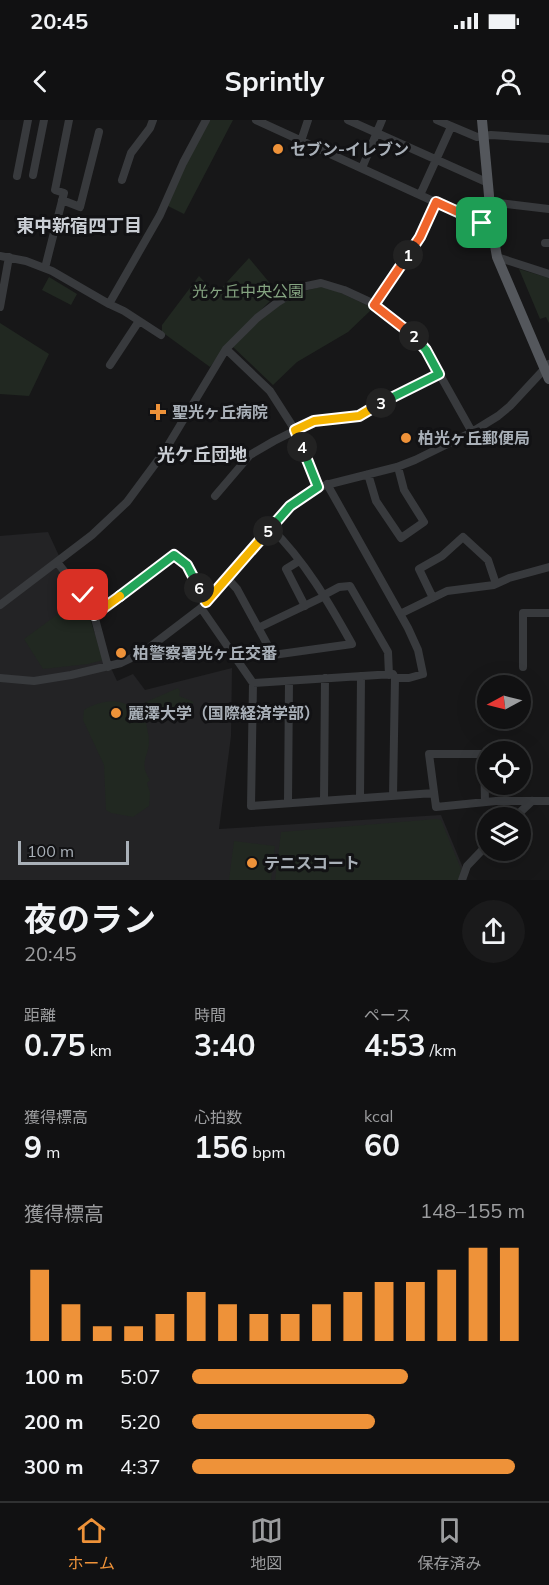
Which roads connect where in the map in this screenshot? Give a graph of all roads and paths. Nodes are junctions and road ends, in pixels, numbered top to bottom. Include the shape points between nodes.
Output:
1 (28, 120) edge
2 (44, 120) edge
3 (69, 120) edge
4 (153, 120) edge
5 (206, 120) edge
6 (308, 120) edge
7 (348, 120) edge
8 (382, 120) edge
9 (437, 120) edge
10 (482, 120) edge
11 (262, 121) edge
12 (451, 127) junction
13 (99, 132) dead end
14 (377, 132) junction
15 (483, 136) junction
16 (549, 139) edge
17 (301, 141) junction
18 (436, 160) junction
19 (362, 168) junction
20 (33, 175) dead end
21 (17, 176) dead end
22 (122, 180) dead end
23 (488, 181) junction
24 (420, 195) junction
25 (62, 200) junction
26 (436, 202) junction
27 (490, 202) junction
28 (549, 209) edge
29 (492, 228) junction
30 (5, 256) edge
31 (497, 257) junction
32 (45, 268) junction
33 (549, 274) edge
34 (109, 304) junction
35 (374, 305) junction
36 (0, 307) edge
37 (139, 321) junction
38 (160, 335) dead end
39 (226, 349) junction
40 (110, 365) dead end
41 (547, 366) edge
42 (439, 374) junction
43 (549, 379) edge
44 (295, 430) junction
45 (472, 432) junction
46 (398, 467) junction
47 (368, 474) junction
48 (322, 485) junction
49 (215, 496) dead end
50 (271, 528) junction
51 (299, 561) junction
52 (57, 562) junction
53 (549, 567) edge
54 (228, 579) junction
55 (496, 584) junction
56 (324, 596) junction
57 (433, 598) junction
58 (0, 605) edge
59 (204, 605) junction
60 (305, 606) junction
61 (549, 613) edge
62 (400, 614) junction
63 (94, 615) junction
64 (258, 628) junction
65 (108, 667) junction
66 (523, 667) dead end
67 (361, 676) junction
68 (392, 676) junction
69 (0, 678) edge
70 (325, 678) junction
71 (289, 681) junction
72 (253, 683) junction
73 (434, 794) junction
74 (393, 796) junction
75 (360, 798) junction
76 (324, 800) junction
77 (532, 801) junction
78 (549, 801) edge
79 (485, 802) junction
80 (288, 803) junction
81 (526, 807) edge
82 (477, 856) edge
83 (462, 880) edge

1 - 21 street
2 - 20 street
3 - 25 street via 55,190 64,193
4 - 22 street via 131,153
5 - 34 street via 160,215
6 - 17 street
7 - 14 street
8 - 14 street
9 - 12 street
10 - 15 main road
11 - 17 street
12 - 15 street
12 - 18 street
13 - 25 street via 80,207
14 - 18 street
14 - 19 street
15 - 16 street
15 - 23 main road
17 - 19 street
18 - 23 street
18 - 24 street
19 - 24 street
23 - 27 main road
24 - 26 street
25 - 32 street
26 - 29 street
26 - 35 street via 420,237
27 - 28 street
27 - 29 main road
29 - 31 main road
30 - 32 street
30 - 36 street
31 - 33 street
31 - 41 main road
32 - 34 street
34 - 37 street
35 - 39 street via 330,285 302,287 257,318
35 - 42 street via 412,334
37 - 38 street
37 - 40 street
39 - 44 street via 270,391
39 - 52 street via 138,489 92,535
41 - 43 main road
41 - 45 street via 504,411
42 - 44 street via 359,416 314,421
42 - 45 street
44 - 48 street
44 - 49 street via 250,455
45 - 46 street
46 - 47 street
46 - 47 street via 404,490 424,522 400,538 376,501
47 - 48 street
48 - 50 street via 290,506
48 - 62 street
50 - 51 street
50 - 54 street
51 - 56 street
51 - 60 street via 286,569
52 - 58 street
52 - 63 street
53 - 55 street
54 - 59 street
54 - 64 street
55 - 57 street via 447,591
55 - 57 street via 488,560 463,537 442,556 419,569
56 - 60 street
56 - 64 street via 352,644 273,655
56 - 68 street via 339,587 350,586 388,652
57 - 62 street
59 - 63 street via 187,565 174,555
59 - 65 street via 142,653
59 - 72 street
60 - 64 street
61 - 66 street via 523,613
62 - 68 street via 418,650 423,674 409,678
63 - 65 street
65 - 69 street via 34,681
67 - 68 street
67 - 70 street
67 - 75 street
68 - 74 street
70 - 71 street
70 - 76 street
71 - 72 street
71 - 80 street
72 - 80 street via 251,806
73 - 74 street
73 - 79 street via 436,807
73 - 79 street via 429,754 484,754
74 - 75 street
75 - 76 street
76 - 80 street
77 - 78 street
77 - 79 street
77 - 81 street
82 - 83 street via 467,866

